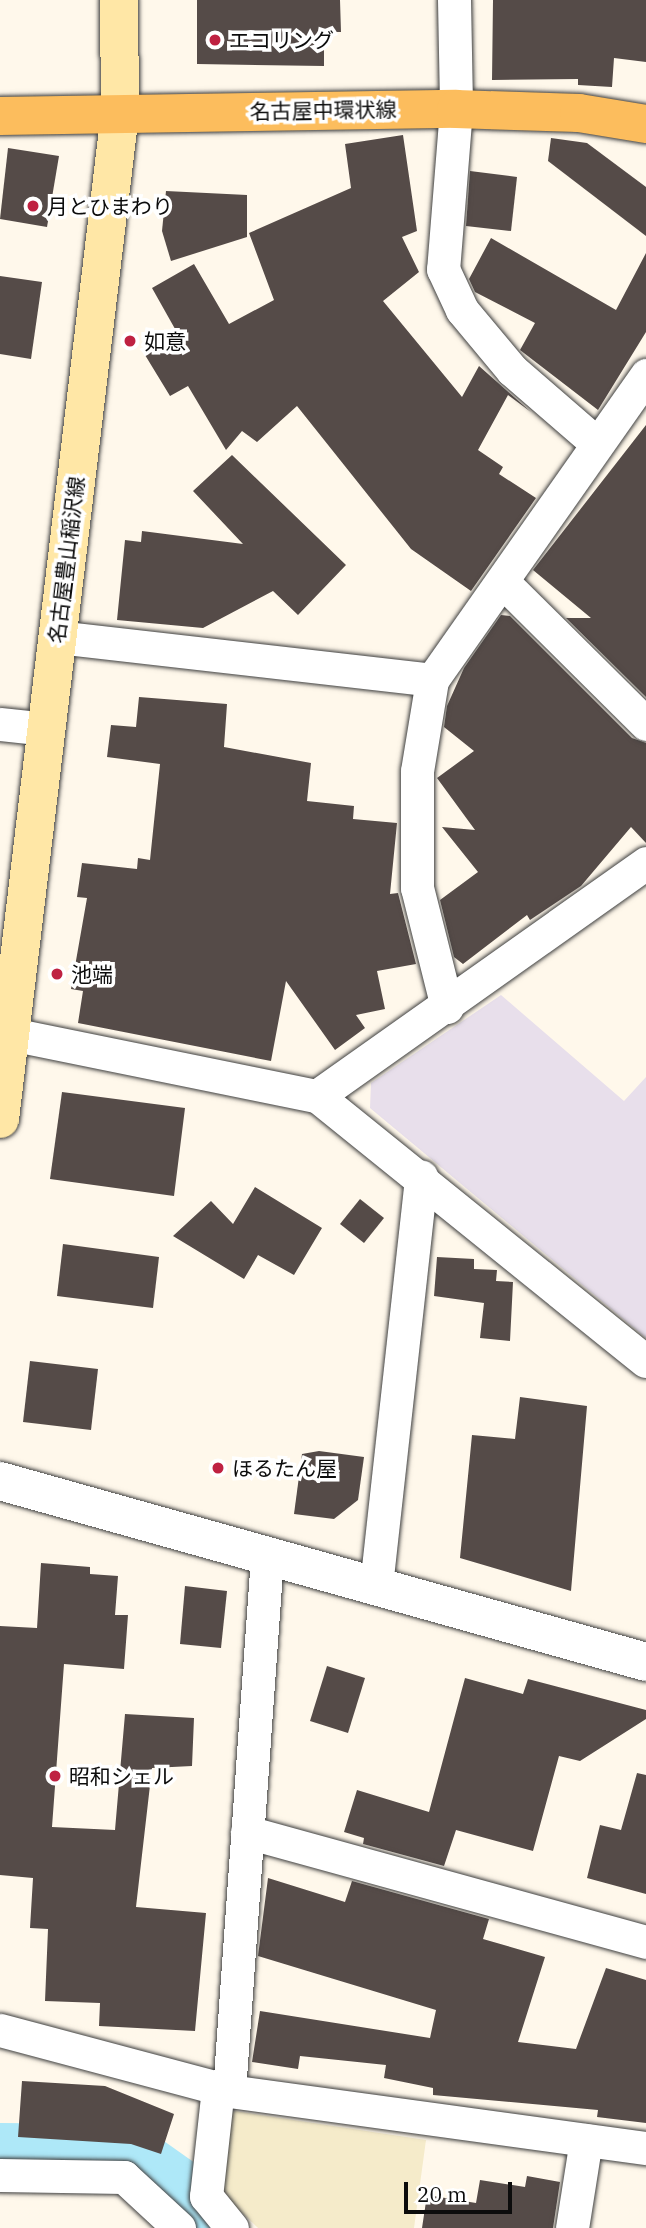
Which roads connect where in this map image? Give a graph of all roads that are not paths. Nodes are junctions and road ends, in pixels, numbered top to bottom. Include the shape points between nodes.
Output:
1 (119, 0) edge
2 (454, 0) edge
3 (456, 109) junction
4 (120, 112) junction
5 (0, 116) edge
6 (646, 124) edge
7 (646, 374) edge
8 (595, 442) junction
9 (505, 583) junction
10 (57, 637) junction
11 (432, 680) junction
12 (0, 724) edge
13 (646, 724) edge
14 (47, 729) junction
15 (646, 863) edge
16 (447, 1007) junction
17 (11, 1034) junction
18 (317, 1096) junction
19 (0, 1119) edge
20 (421, 1176) junction
21 (646, 1361) edge
22 (0, 1481) edge
23 (267, 1557) junction
24 (376, 1586) junction
25 (646, 1662) edge
26 (247, 1832) junction
27 (646, 1941) edge
28 (0, 2029) edge
29 (224, 2090) junction
30 (586, 2140) junction
31 (646, 2148) edge
32 (0, 2175) edge
33 (179, 2228) edge
34 (232, 2228) edge
35 (572, 2228) edge

1 - 4 main road, 名古屋豊山稲沢線
2 - 3 street
3 - 4 main road, 名古屋中環状線
3 - 6 main road, 名古屋中環状線 via 579,113
3 - 8 street via 443,269 462,310 512,370
4 - 5 main road, 名古屋中環状線
4 - 10 main road, 名古屋豊山稲沢線
7 - 8 street
8 - 9 street
9 - 11 street
9 - 13 street
10 - 11 street
10 - 14 main road, 名古屋豊山稲沢線
11 - 16 street via 417,771 417,888
12 - 14 street
14 - 17 main road, 名古屋豊山稲沢線
15 - 16 street
16 - 18 street
17 - 18 street
17 - 19 main road, 名古屋豊山稲沢線
18 - 20 street
20 - 21 street
20 - 24 street
22 - 23 street
23 - 24 street
23 - 26 street
24 - 25 street
26 - 27 street
26 - 29 street
28 - 29 street
29 - 30 street
29 - 34 street via 206,2196
30 - 31 street
30 - 35 street
32 - 33 street via 124,2177

